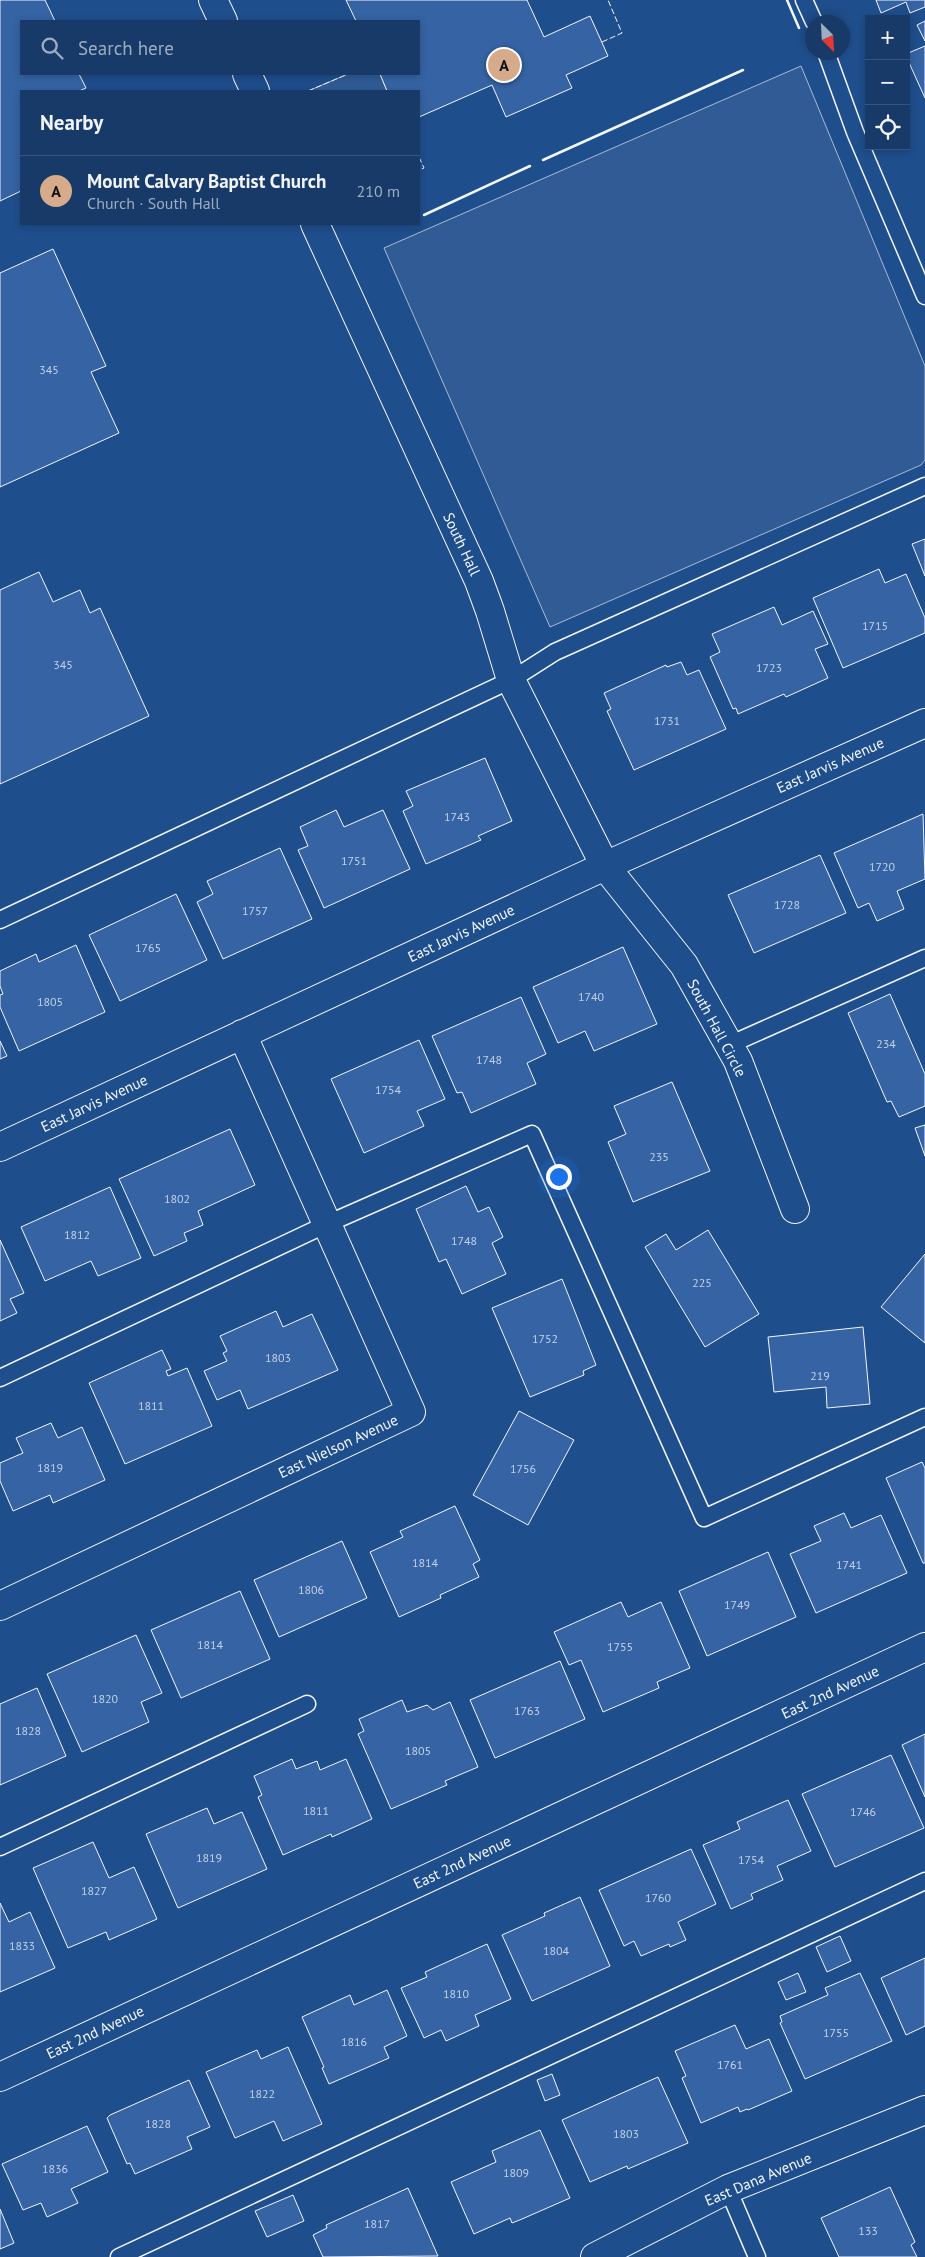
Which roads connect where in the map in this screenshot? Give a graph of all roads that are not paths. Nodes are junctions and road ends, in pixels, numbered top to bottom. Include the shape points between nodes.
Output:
1 (213, 0) edge
2 (804, 0) edge
3 (811, 15) edge
4 (223, 20) edge
5 (829, 60) edge
6 (247, 75) edge
7 (255, 90) edge
8 (315, 225) edge
9 (925, 296) edge
10 (925, 486) edge
11 (511, 680) junction
12 (925, 722) edge
13 (605, 866) junction
14 (0, 920) edge
15 (925, 958) edge
16 (242, 1034) junction
17 (728, 1045) junction
18 (0, 1147) edge
19 (795, 1209) dead end
20 (327, 1224) junction
21 (0, 1378) edge
22 (925, 1417) edge
23 (0, 1606) edge
24 (925, 1647) edge
25 (307, 1704) dead end
26 (0, 1847) edge
27 (925, 1881) edge
28 (0, 2077) edge
29 (925, 2110) edge
30 (728, 2189) junction
31 (118, 2257) edge
32 (595, 2257) edge
33 (758, 2257) edge

1 - 4 street
2 - 3 lane
5 - 9 lane via 855,132
6 - 7 street
8 - 11 street, South Hall via 479,581
10 - 11 lane via 555,652
11 - 13 street, South Hall
11 - 14 lane
12 - 13 street, East Jarvis Avenue
13 - 16 street, East Jarvis Avenue
13 - 17 street, South Hall Circle via 684,965
15 - 17 lane
16 - 18 street, East Jarvis Avenue
16 - 20 street, East Nielson Avenue
17 - 19 street, South Hall Circle via 738,1061
20 - 21 lane
20 - 22 lane via 532,1134 704,1518
20 - 23 street, East Nielson Avenue via 410,1412
24 - 28 street, East 2nd Avenue
25 - 26 lane
27 - 31 lane
29 - 30 street, East Dana Avenue
30 - 32 street, East Dana Avenue
30 - 33 lane

